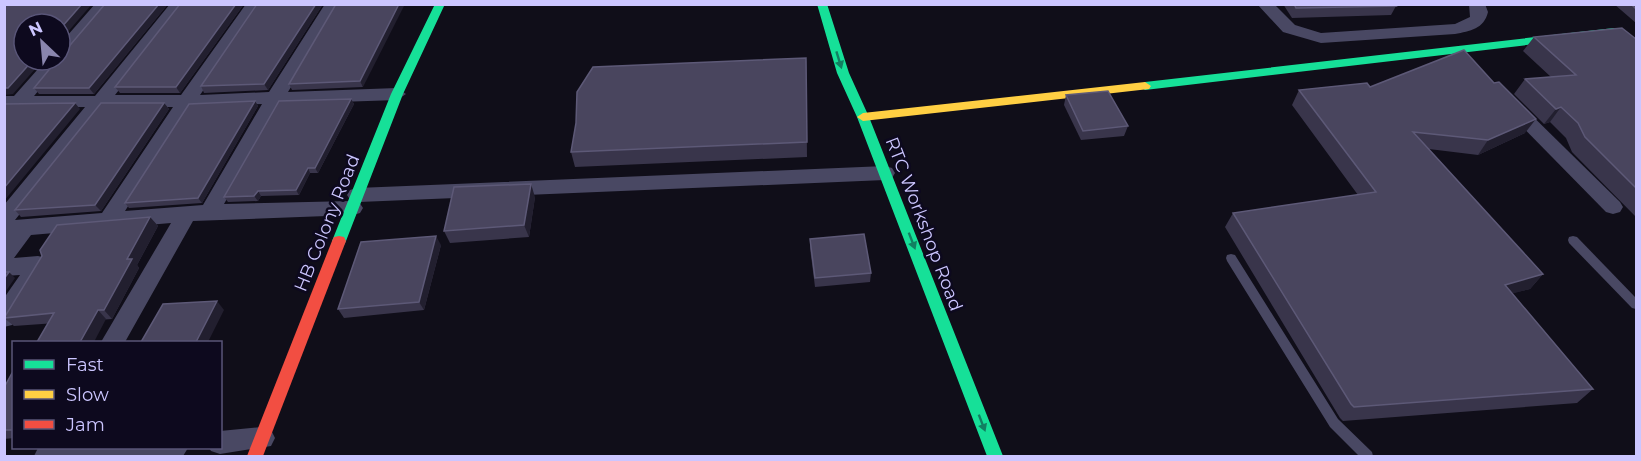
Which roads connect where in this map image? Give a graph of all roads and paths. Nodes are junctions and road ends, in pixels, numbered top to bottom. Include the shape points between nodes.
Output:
1 (104, 4) edge
2 (179, 4) edge
3 (255, 4) edge
4 (333, 4) edge
5 (440, 4) edge
6 (822, 4) edge
7 (1265, 4) edge
8 (1477, 4) edge
9 (72, 41) edge
10 (1636, 48) edge
11 (1455, 49) junction
12 (1471, 66) edge
13 (43, 72) edge
14 (1496, 91) edge
15 (397, 94) junction
16 (274, 99) junction
17 (103, 101) junction
18 (186, 101) junction
19 (10, 104) edge
20 (863, 117) junction
21 (885, 173) junction
22 (355, 202) junction
23 (1613, 207) dead end
24 (198, 213) junction
25 (4, 220) edge
26 (108, 221) junction
27 (15, 228) edge
28 (1573, 240) dead end
29 (4, 256) edge
30 (1231, 258) dead end
31 (4, 268) edge
32 (1636, 304) edge
33 (4, 318) edge
34 (114, 341) edge
35 (222, 443) edge
36 (258, 447) edge
37 (152, 449) edge
38 (71, 456) edge
39 (994, 456) edge
40 (1367, 456) edge

1 - 9 street
2 - 17 street
3 - 18 street
4 - 16 street
5 - 15 street, HB Colony Road
6 -> 20 street, RTC Workshop Road via 843,73
7 - 8 street via 1285,28 1321,38 1469,26 1478,19
10 - 11 street via 1614,31
11 - 12 street
11 - 20 street
13 - 19 street
14 - 23 street
15 - 16 street
15 - 22 street, HB Colony Road
16 - 18 street
16 - 24 street
17 - 18 street
17 - 19 street
17 - 25 street
18 - 26 street
20 - 21 street, RTC Workshop Road
21 - 22 street
21 -> 39 street, RTC Workshop Road
22 - 24 street
22 - 36 street, HB Colony Road
24 - 26 street
24 - 34 street
26 - 27 street
27 - 29 street
28 - 32 lane
30 - 40 lane via 1334,423
31 - 33 street via 38,264
35 - 36 street
37 - 38 street

